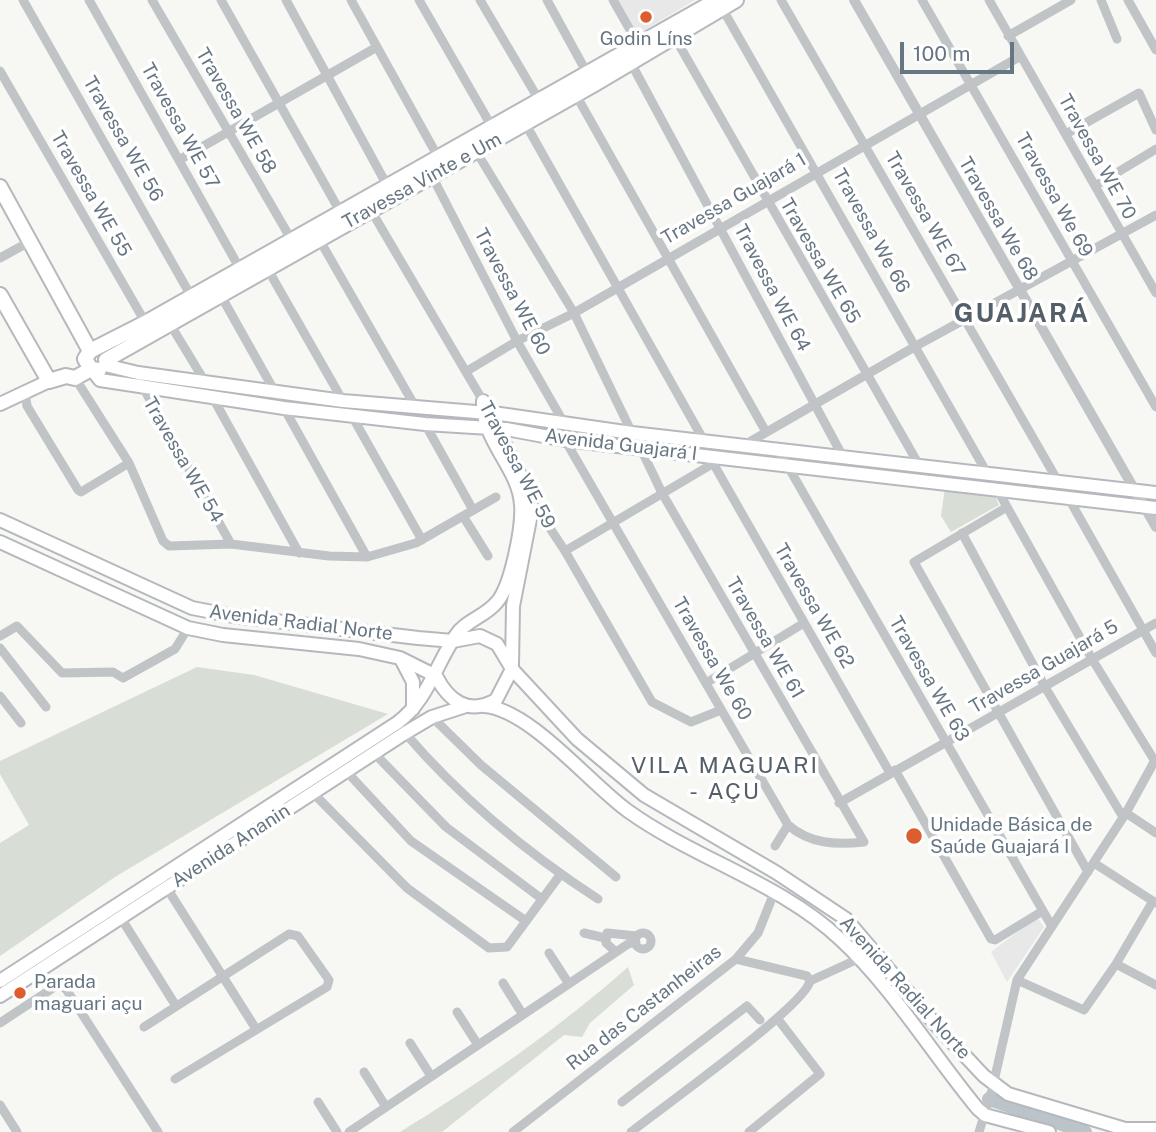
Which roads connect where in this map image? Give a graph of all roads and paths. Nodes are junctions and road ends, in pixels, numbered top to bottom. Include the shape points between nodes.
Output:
1 (23, 0) edge
2 (89, 0) edge
3 (152, 0) edge
4 (221, 0) edge
5 (286, 0) edge
6 (351, 0) edge
7 (419, 0) edge
8 (480, 0) edge
9 (547, 0) edge
10 (613, 0) edge
11 (736, 0) edge
12 (780, 0) edge
13 (853, 0) edge
14 (922, 0) edge
15 (989, 0) edge
16 (1071, 0) edge
17 (1101, 0) edge
18 (1128, 0) edge
19 (719, 4) edge
20 (674, 36) junction
21 (1008, 36) junction
22 (1117, 39) dead end
23 (638, 44) junction
24 (377, 47) junction
25 (1156, 50) edge
26 (1019, 57) junction
27 (631, 63) junction
28 (0, 71) edge
29 (587, 73) junction
30 (327, 75) junction
31 (972, 84) junction
32 (576, 95) junction
33 (539, 100) junction
34 (279, 103) junction
35 (919, 116) junction
36 (525, 123) junction
37 (492, 127) junction
38 (1156, 130) edge
39 (228, 132) junction
40 (1066, 134) junction
41 (866, 146) junction
42 (1156, 149) edge
43 (475, 151) junction
44 (438, 157) junction
45 (179, 160) junction
46 (817, 171) junction
47 (432, 176) junction
48 (1095, 186) junction
49 (0, 187) edge
50 (391, 191) junction
51 (766, 201) junction
52 (368, 204) junction
53 (1156, 215) edge
54 (344, 219) junction
55 (720, 227) junction
56 (1121, 234) junction
57 (291, 239) junction
58 (319, 239) junction
59 (31, 241) junction
60 (668, 257) junction
61 (0, 258) edge
62 (1071, 262) junction
63 (267, 268) junction
64 (240, 269) junction
65 (618, 286) junction
66 (1154, 286) edge
67 (1018, 290) junction
68 (220, 294) junction
69 (0, 295) edge
70 (191, 296) junction
71 (574, 313) junction
72 (966, 319) junction
73 (170, 324) junction
74 (148, 329) junction
75 (517, 341) junction
76 (916, 346) junction
77 (95, 360) junction
78 (467, 371) junction
79 (138, 373) junction
80 (865, 376) junction
81 (70, 377) junction
82 (204, 380) junction
83 (48, 381) junction
84 (142, 388) junction
85 (25, 392) junction
86 (275, 392) junction
87 (213, 398) junction
88 (343, 401) junction
89 (0, 404) edge
90 (814, 405) junction
91 (1156, 407) edge
92 (284, 408) junction
93 (416, 408) junction
94 (485, 409) junction
95 (352, 416) junction
96 (564, 423) junction
97 (425, 424) junction
98 (491, 428) junction
99 (766, 432) junction
100 (632, 433) junction
101 (703, 439) junction
102 (565, 440) junction
103 (746, 444) junction
104 (640, 449) junction
105 (778, 449) junction
106 (842, 455) junction
107 (711, 459) junction
108 (129, 464) junction
109 (786, 464) junction
110 (919, 466) junction
111 (988, 473) junction
112 (1059, 483) junction
113 (997, 489) junction
114 (1136, 491) junction
115 (662, 493) junction
116 (1156, 493) edge
117 (530, 496) junction
118 (496, 497) dead end
119 (1069, 499) junction
120 (1007, 507) junction
121 (1151, 507) edge
122 (473, 510) junction
123 (463, 516) junction
124 (0, 520) edge
125 (613, 522) junction
126 (1156, 527) edge
127 (962, 533) junction
128 (422, 540) junction
129 (0, 542) edge
130 (232, 544) junction
131 (565, 551) junction
132 (299, 553) junction
133 (488, 556) dead end
134 (367, 557) junction
135 (804, 623) junction
136 (1156, 623) edge
137 (188, 628) junction
138 (1143, 630) junction
139 (0, 636) edge
140 (450, 644) junction
141 (0, 648) edge
142 (753, 652) junction
143 (1156, 653) edge
144 (400, 658) junction
145 (1093, 659) junction
146 (437, 673) junction
147 (511, 673) junction
148 (706, 682) junction
149 (1045, 687) junction
150 (0, 696) edge
151 (490, 703) junction
152 (466, 706) junction
153 (46, 708) dead end
154 (413, 709) junction
155 (720, 710) junction
156 (1000, 713) junction
157 (432, 717) junction
158 (21, 723) dead end
159 (405, 733) junction
160 (945, 742) junction
161 (374, 753) junction
162 (1154, 758) edge
163 (346, 771) junction
164 (893, 772) junction
165 (313, 793) junction
166 (839, 803) junction
167 (1124, 815) junction
168 (788, 825) junction
169 (1156, 833) edge
170 (775, 846) dead end
171 (1094, 863) junction
172 (1088, 872) junction
173 (560, 875) junction
174 (616, 877) dead end
175 (163, 883) junction
176 (774, 894) junction
177 (542, 899) junction
178 (598, 899) dead end
179 (1154, 902) edge
180 (1041, 912) junction
181 (121, 918) junction
182 (526, 921) junction
183 (1051, 925) junction
184 (584, 933) dead end
185 (605, 938) junction
186 (615, 952) junction
187 (549, 953) dead end
188 (736, 959) junction
189 (858, 959) junction
190 (1116, 964) junction
191 (223, 976) junction
192 (1017, 980) junction
193 (0, 981) edge
194 (810, 981) junction
195 (503, 983) dead end
196 (569, 984) junction
197 (1156, 985) edge
198 (0, 996) edge
199 (176, 1006) junction
200 (457, 1012) dead end
201 (523, 1015) junction
202 (777, 1018) junction
203 (760, 1020) dead end
204 (0, 1023) edge
205 (144, 1027) dead end
206 (256, 1029) junction
207 (410, 1042) dead end
208 (478, 1045) junction
209 (364, 1072) dead end
210 (431, 1076) junction
211 (176, 1079) dead end
212 (993, 1086) junction
213 (318, 1102) dead end
214 (622, 1102) dead end
215 (0, 1105) edge
216 (386, 1107) junction
217 (986, 1110) junction
218 (1156, 1129) edge
219 (17, 1132) edge
220 (158, 1132) edge
221 (338, 1132) edge
222 (349, 1132) edge
223 (513, 1132) edge
224 (631, 1132) edge
225 (749, 1132) edge
226 (979, 1132) edge
227 (1049, 1132) edge

1 - 70 street, Travessa WE 56
2 - 45 street, Travessa WE 57
3 - 39 street, Travessa WE 58
4 - 34 street
5 - 30 street
6 - 24 street
7 - 37 street
8 - 33 street
9 - 29 street
10 - 23 street
11 - 19 main road, Travessa Vinte e Um
12 - 41 street, Travessa WE 67
13 - 35 street, Travessa We 68
14 - 31 street, Travessa We 69
15 - 21 street, Travessa WE 70
16 - 21 street
17 - 22 street
18 - 25 street
19 - 20 main road, Travessa Vinte e Um
19 - 23 main road, Travessa Vinte e Um
19 - 46 street, Travessa We 66
20 - 27 main road, Travessa Vinte e Um
20 - 51 street, Travessa WE 65
21 - 26 street, Travessa WE 70
23 - 29 main road, Travessa Vinte e Um
24 - 30 street
24 - 44 street
26 - 31 street, Travessa Guajará 1
26 - 40 street, Travessa WE 70
27 - 32 main road, Travessa Vinte e Um
27 - 55 street, Travessa WE 64
28 - 74 street, Travessa WE 55
29 - 33 main road, Travessa Vinte e Um
30 - 34 street
30 - 50 street
31 - 35 street, Travessa Guajará 1
31 - 62 street, Travessa We 69
32 - 36 main road, Travessa Vinte e Um
32 - 60 street
33 - 37 main road, Travessa Vinte e Um
34 - 39 street
34 - 54 street
35 - 41 street, Travessa Guajará 1
35 - 67 street, Travessa We 68
36 - 43 main road, Travessa Vinte e Um
36 - 65 street
37 - 44 main road, Travessa Vinte e Um
38 - 40 street via 1139,93
39 - 45 street
39 - 57 street, Travessa WE 58
40 - 48 street, Travessa WE 70
41 - 46 street, Travessa Guajará 1
41 - 72 street, Travessa WE 67
42 - 48 street
43 - 47 main road, Travessa Vinte e Um
43 - 71 street
44 - 50 main road, Travessa Vinte e Um
45 - 64 street, Travessa WE 57
46 - 51 street, Travessa Guajará 1
46 - 76 street, Travessa We 66
47 - 50 main road, Travessa Vinte e Um
47 - 75 street, Travessa WE 60
48 - 56 street, Travessa WE 70
49 - 59 main road
50 - 52 main road, Travessa Vinte e Um
51 - 55 street, Travessa Guajará 1
51 - 80 street, Travessa WE 65
52 - 54 main road, Travessa Vinte e Um
52 - 78 street, Travessa WE 59
53 - 56 street
54 - 57 main road, Travessa Vinte e Um
54 - 58 main road, Travessa Vinte e Um
55 - 60 street, Travessa Guajará 1
55 - 90 street, Travessa WE 64
56 - 62 street
56 - 66 street, Travessa WE 70
57 - 64 main road, Travessa Vinte e Um
58 - 63 main road, Travessa Vinte e Um
58 - 93 street
59 - 61 street
59 - 77 main road
60 - 65 street, Travessa Guajará 1
60 - 99 street
62 - 67 street
62 - 91 street, Travessa We 69
63 - 68 main road, Travessa Vinte e Um
63 - 88 street
64 - 70 main road, Travessa Vinte e Um
65 - 71 street, Travessa Guajará 1
65 - 101 street
67 - 72 street
67 - 114 street, Travessa We 68
68 - 73 main road, Travessa Vinte e Um
68 - 86 street
69 - 83 main road
70 - 74 main road, Travessa Vinte e Um
71 - 75 street, Travessa Guajará 1
71 - 100 street
72 - 76 street
72 - 112 street, Travessa WE 67
73 - 74 main road, Travessa Vinte e Um
73 - 82 street
74 - 77 main road, Travessa Vinte e Um
75 - 78 street, Travessa Guajará 1
75 - 96 street, Travessa WE 60
76 - 80 street
76 - 111 street, Travessa We 66
77 - 79 main road, Avenida Guajará I
77 - 81 main road, Travessa Vinte e Um via 72,367
77 - 84 main road, Avenida Guajará I via 100,380
78 - 94 street, Travessa WE 59
79 - 82 main road, Avenida Guajará I
79 - 84 street, Travessa WE 54
80 - 90 street
80 - 110 street, Travessa WE 65
81 - 83 main road
81 - 108 street
82 - 86 main road, Avenida Guajará I
83 - 85 main road
84 - 87 main road, Avenida Guajará I
84 - 130 street, Travessa WE 54
85 - 89 main road
85 - 108 street via 26,406 81,492
86 - 88 main road, Avenida Guajará I
87 - 92 main road, Avenida Guajará I
87 - 132 street
88 - 93 main road, Avenida Guajará I
90 - 99 street
90 - 106 street, Travessa WE 64
92 - 95 main road, Avenida Guajará I
92 - 134 street
93 - 94 main road, Avenida Guajará I
94 - 96 main road, Avenida Guajará I
94 - 98 main road
95 - 97 main road, Avenida Guajará I
95 - 128 street
96 - 100 main road, Avenida Guajará I
97 - 98 main road, Avenida Guajará I
97 - 122 street
98 - 102 main road, Avenida Guajará I
98 - 117 main road, Travessa WE 59
98 - 140 main road via 517,489 521,523 498,602 458,632
99 - 103 street
100 - 101 main road, Avenida Guajará I
101 - 103 main road, Avenida Guajará I
102 - 104 main road, Avenida Guajará I
102 - 125 street, Travessa We 60
103 - 105 main road, Avenida Guajará I
104 - 107 main road, Avenida Guajará I
104 - 115 street, Travessa WE 61
105 - 106 main road, Avenida Guajará I
105 - 109 street, Travessa WE 63
106 - 110 main road, Avenida Guajará I
107 - 109 main road, Avenida Guajará I
107 - 115 street
107 - 135 street, Travessa WE 62
108 - 130 street via 169,546
109 - 113 main road, Avenida Guajará I
109 - 160 street, Travessa WE 63
110 - 111 main road, Avenida Guajará I
111 - 112 main road, Avenida Guajará I
112 - 114 main road, Avenida Guajará I
113 - 119 main road, Avenida Guajará I
113 - 120 street
114 - 116 main road, Avenida Guajará I
114 - 121 street, Travessa We 68
115 - 125 street
115 - 142 street, Travessa WE 61
117 - 131 street, Travessa WE 59
117 - 147 main road via 530,523 513,606
118 - 122 street
119 - 121 main road, Avenida Guajará I
119 - 138 street
120 - 127 street
120 - 145 street
121 - 126 street, Travessa We 68
122 - 123 street
123 - 128 street
123 - 133 street
124 - 140 main road, Avenida Radial Norte via 192,608
125 - 131 street
125 - 148 street, Travessa We 60
127 - 149 street
127 - 156 street via 914,562
128 - 134 street
129 - 137 main road, Avenida Radial Norte
130 - 132 street
131 - 155 street, Travessa WE 59 via 652,702 691,722
132 - 134 street
135 - 142 street
135 - 164 street, Travessa WE 62
136 - 138 street, Travessa Guajará 5
137 - 139 street via 175,649 122,678 113,672 62,673 17,626
137 - 144 main road, Avenida Radial Norte
138 - 143 street
138 - 145 street, Travessa Guajará 5
140 - 146 main road
140 - 147 main road via 470,635 489,639 503,651
141 - 153 street
142 - 148 street
142 - 166 street, Travessa WE 61
144 - 146 main road, Avenida Radial Norte
144 - 154 main road via 413,682
145 - 149 street, Travessa Guajará 5
145 - 162 street
146 - 152 main road via 448,696
146 - 154 main road, Avenida Ananin
147 - 151 main road
147 - 212 main road, Avenida Radial Norte via 577,739 644,794 846,919
148 - 155 street, Travessa We 60
149 - 156 street, Travessa Guajará 5
149 - 167 street
150 - 158 street
151 - 152 main road
151 - 176 main road, Avenida Radial Norte via 528,726 627,811
152 - 157 main road, Avenida Ananin
154 - 175 main road, Avenida Ananin
155 - 168 street, Travessa We 60
156 - 160 street, Travessa Guajará 5
156 - 172 street
157 - 159 main road, Avenida Ananin
157 - 174 street via 481,765
159 - 161 main road, Avenida Ananin
159 - 173 street via 453,786
160 - 164 street, Travessa Guajará 5
160 - 180 street, Travessa WE 63
161 - 163 main road, Avenida Ananin
161 - 177 street via 446,827
162 - 167 street
163 - 165 main road, Avenida Ananin
163 - 182 street via 411,841
164 - 166 street, Travessa Guajará 5
164 - 180 street, Travessa WE 62 via 991,939
165 - 175 main road, Avenida Ananin
165 - 182 street via 407,888 489,948 508,947
166 - 168 street, Travessa WE 61 via 864,842 808,839
167 - 169 street
167 - 171 street
168 - 170 street
171 - 172 street
171 - 179 street
172 - 183 street
173 - 177 street
173 - 178 street
175 - 181 main road, Avenida Ananin
175 - 191 street
175 - 193 main road, Avenida Ananin
176 - 188 street, Rua das Castanheiras via 758,933
176 - 189 main road, Avenida Radial Norte via 826,926
177 - 182 street
179 - 190 street
180 - 183 street, Travessa WE 63
181 - 198 main road, Avenida Ananin
181 - 199 street
183 - 192 street
184 - 185 street
185 - 186 street
185 - 186 street via 612,932 636,939
186 - 196 street
187 - 196 street
188 - 194 street via 807,976
188 - 223 street, Rua das Castanheiras
189 - 194 street
189 - 217 main road, Avenida Radial Norte
190 - 192 street via 1084,1010
190 - 197 street
191 - 199 street
191 - 206 street
191 - 206 street via 289,934 298,936 329,984
192 - 212 street
194 - 202 street via 803,996
195 - 201 street
196 - 201 street
199 - 205 street
200 - 208 street
201 - 208 street
202 - 224 street
202 - 225 street via 820,1074
203 - 214 street via 747,1006
204 - 220 street via 53,988 66,989
206 - 211 street
207 - 210 street
208 - 210 street
209 - 216 street
210 - 216 street
212 - 217 street
212 - 218 main road, Avenida Radial Norte via 1125,1129
213 - 221 street
215 - 219 street
216 - 222 street
217 - 226 street
217 - 227 main road

